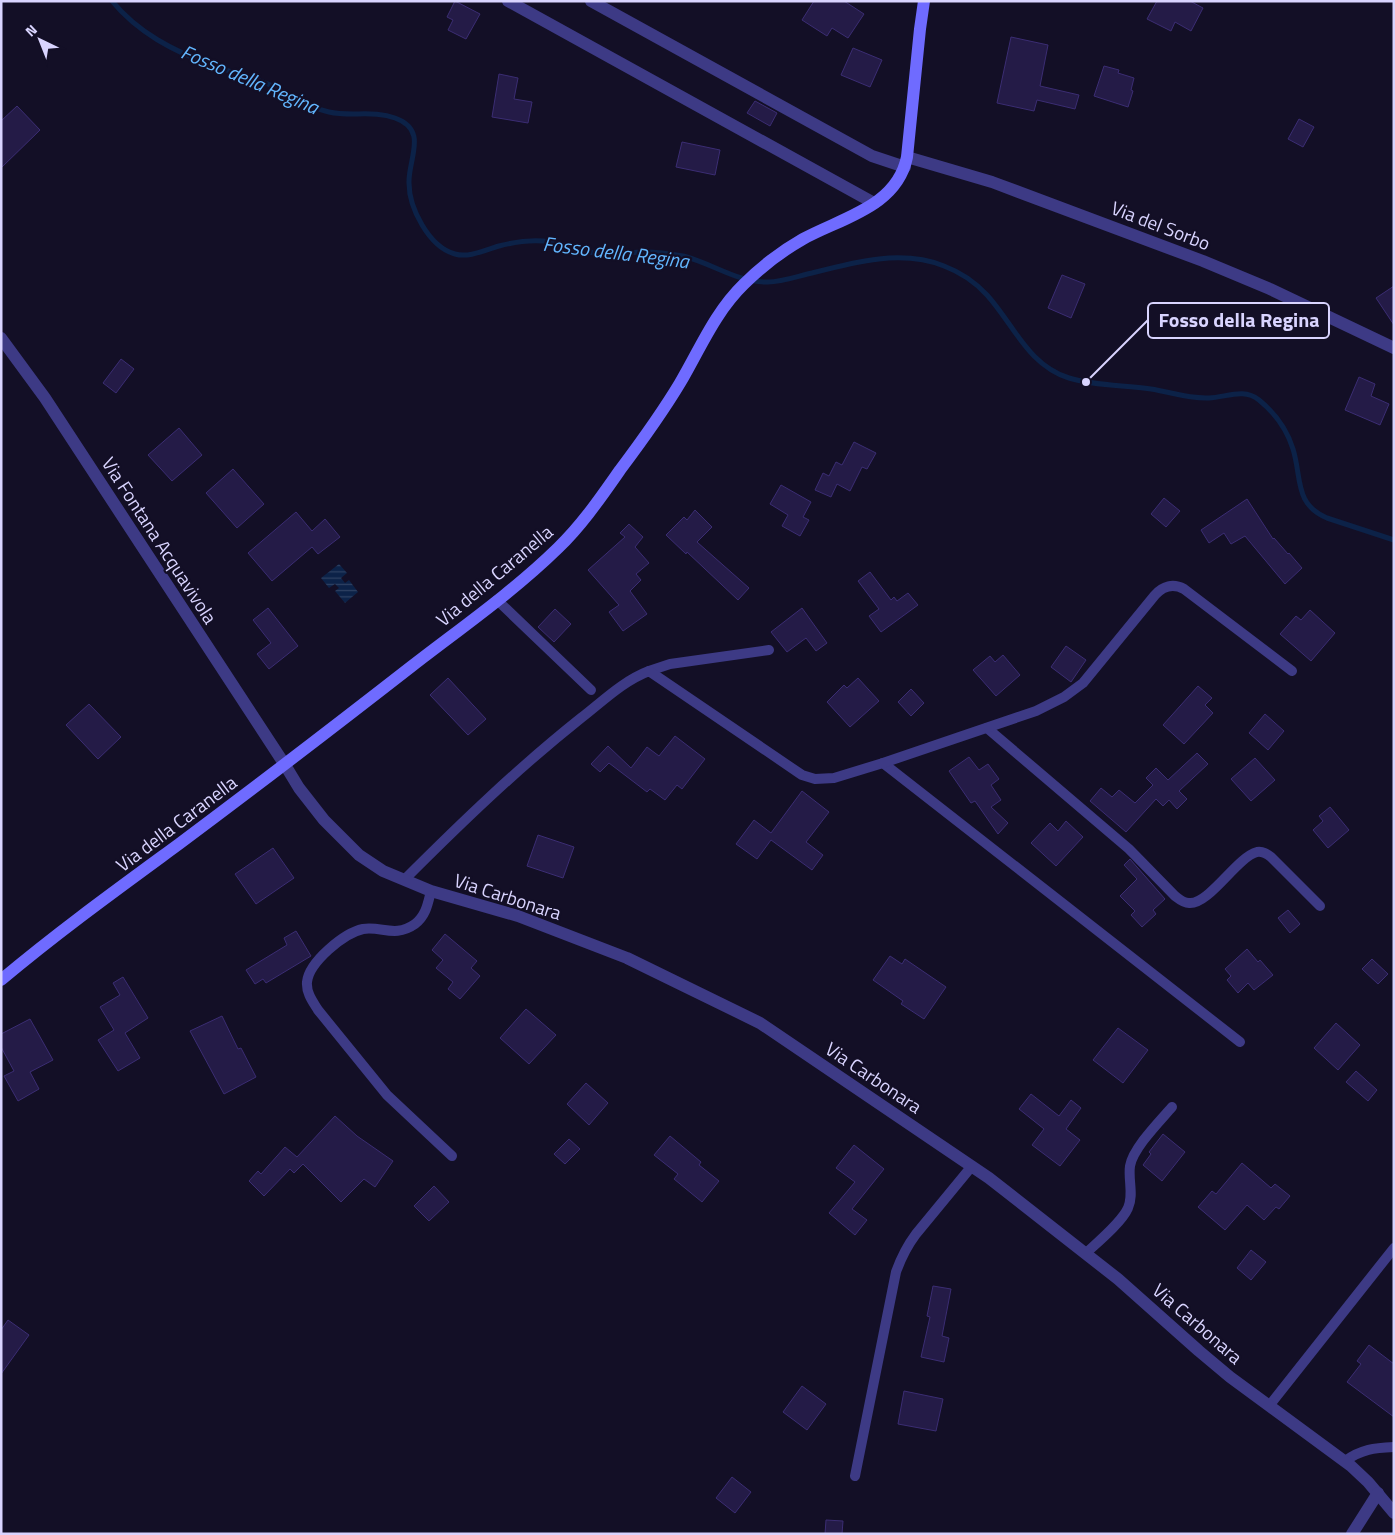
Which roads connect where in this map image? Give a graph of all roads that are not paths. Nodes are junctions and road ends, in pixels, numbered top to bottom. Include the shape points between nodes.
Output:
1 (508, 1) edge
2 (591, 1) edge
3 (924, 1) edge
4 (906, 162) junction
5 (874, 203) junction
6 (1, 338) edge
7 (1394, 348) edge
8 (497, 600) junction
9 (769, 650) dead end
10 (649, 671) junction
11 (1292, 671) dead end
12 (591, 690) dead end
13 (987, 728) junction
14 (883, 763) junction
15 (285, 765) junction
16 (404, 880) junction
17 (431, 891) junction
18 (1320, 906) dead end
19 (1, 980) edge
20 (1240, 1042) dead end
21 (1172, 1107) dead end
22 (452, 1156) dead end
23 (972, 1166) junction
24 (1394, 1248) edge
25 (1086, 1254) junction
26 (1269, 1406) junction
27 (1394, 1447) edge
28 (1345, 1461) junction
29 (855, 1476) dead end
30 (1378, 1493) junction
31 (1394, 1513) edge
32 (1352, 1534) edge

1 - 5 street
2 - 4 street, Via del Sorbo via 872,156
3 - 4 main road, Via della Caranella
4 - 5 main road, Via della Caranella via 890,188
4 - 7 street, Via del Sorbo via 992,182 1202,261
5 - 8 main road, Via della Caranella via 804,238 744,284 719,313 669,401 585,518 561,546
6 - 15 street, Via Fontana Acquavivola via 45,398
8 - 12 lane
8 - 15 main road, Via della Caranella
9 - 10 lane via 678,662
10 - 14 lane via 808,778 829,779
10 - 16 lane via 624,684 523,765
11 - 13 lane via 1184,589 1170,586 1155,595 1090,676 1072,692 1042,708
13 - 14 lane
13 - 18 lane via 1125,845 1184,902 1190,904 1201,900 1248,856 1265,852
14 - 20 lane
15 - 16 street, Via Carbonara via 308,802 342,840 375,866
15 - 19 main road, Via della Caranella
16 - 17 street, Via Carbonara
17 - 22 lane via 425,913 416,924 391,932 364,929 341,939 311,972 308,989 318,1010 379,1086
17 - 23 street, Via Carbonara via 518,916 627,958 760,1023
21 - 25 lane via 1133,1157 1129,1170 1129,1208
23 - 25 street, Via Carbonara
23 - 29 lane via 900,1259
24 - 26 lane
25 - 26 street, Via Carbonara via 1208,1359
26 - 28 street, Via Carbonara
27 - 28 lane via 1364,1450
28 - 30 street, Via Carbonara
30 - 31 street, Via Carbonara
30 - 32 street

